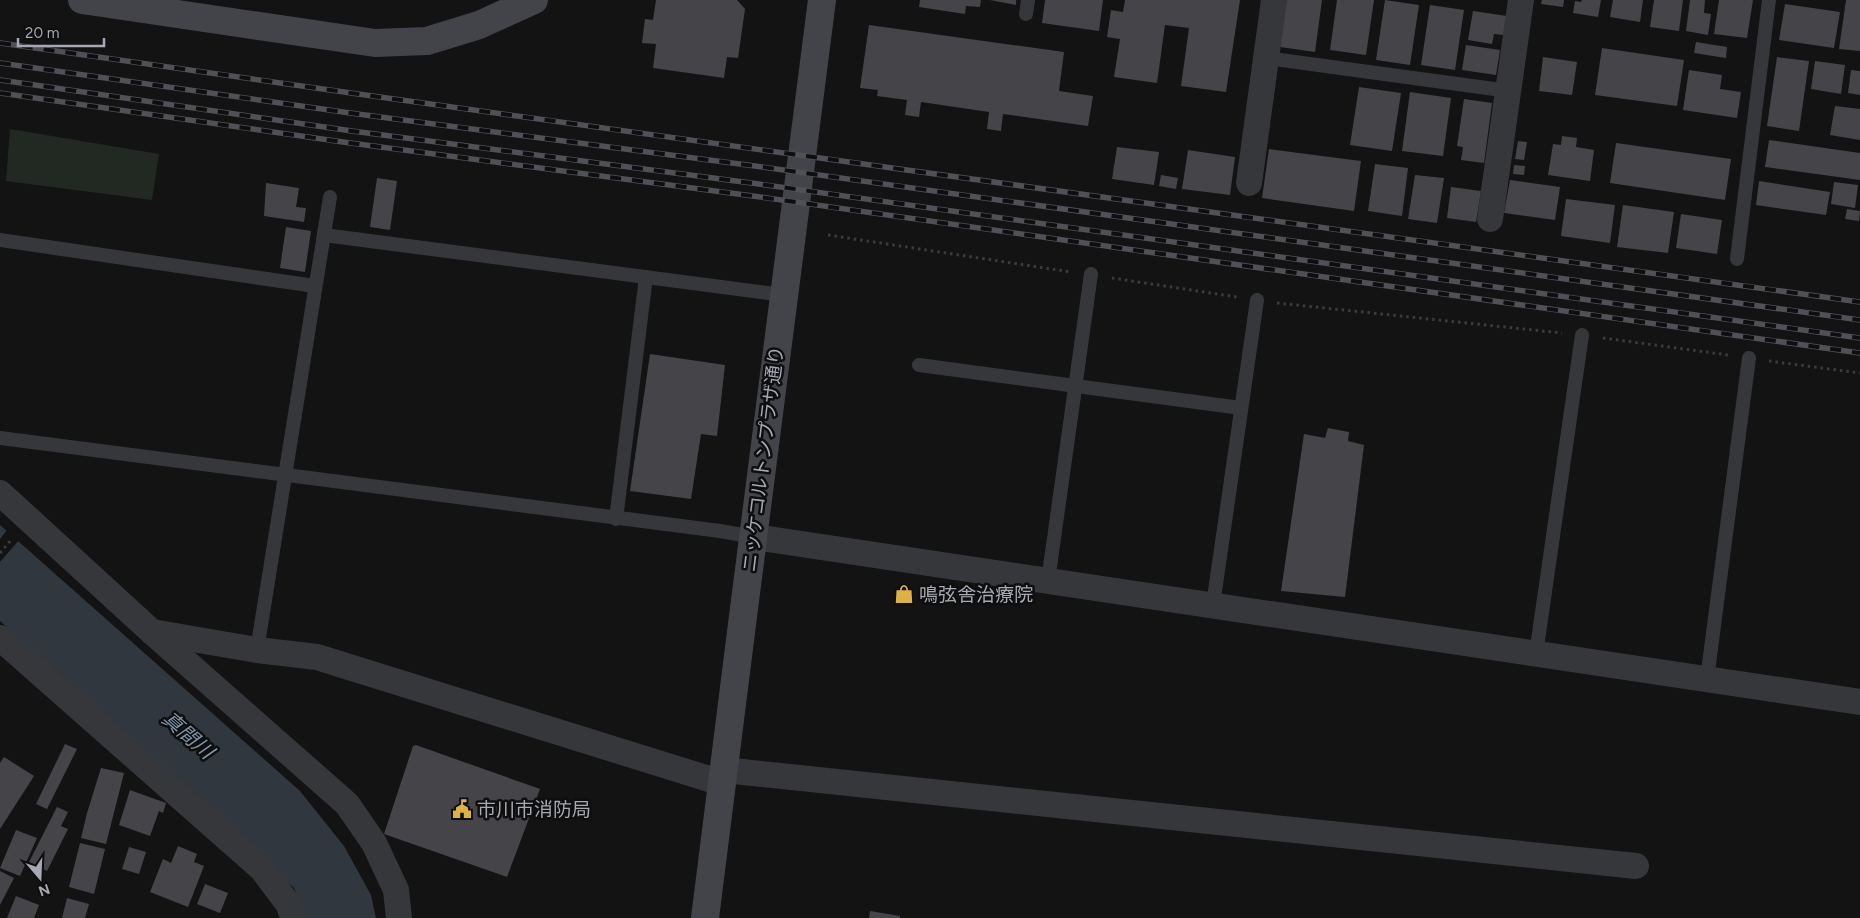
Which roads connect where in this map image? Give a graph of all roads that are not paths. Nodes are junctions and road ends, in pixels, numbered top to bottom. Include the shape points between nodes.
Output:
1 (82, 0) edge
2 (534, 0) edge
3 (822, 0) edge
4 (1028, 0) edge
5 (1274, 0) edge
6 (1521, 0) edge
7 (1769, 0) edge
8 (1026, 14) dead end
9 (1266, 58) junction
10 (1509, 91) junction
11 (1249, 183) dead end
12 (330, 196) dead end
13 (1490, 219) dead end
14 (324, 235) junction
15 (0, 240) edge
16 (1738, 259) dead end
17 (1091, 274) road end
18 (646, 277) junction
19 (315, 286) junction
20 (783, 295) junction
21 (1257, 300) road end
22 (1582, 336) road end
23 (1750, 358) road end
24 (918, 365) dead end
25 (1076, 386) junction
26 (1242, 408) junction
27 (0, 438) edge
28 (285, 475) junction
29 (0, 493) edge
30 (616, 518) junction
31 (754, 537) junction
32 (1048, 581) junction
33 (1213, 605) junction
34 (152, 632) junction
35 (0, 638) edge
36 (257, 650) junction
37 (1536, 654) junction
38 (1707, 679) junction
39 (1860, 702) edge
40 (723, 777) junction
41 (1636, 866) dead end
42 (293, 918) edge
43 (400, 918) edge
44 (705, 918) edge

1 - 2 street via 375,43 427,41 479,25
3 - 20 street, ニッケコルトンプラザ通り
4 - 8 lane
5 - 9 street
6 - 10 street
7 - 16 lane
9 - 10 lane
9 - 11 street
10 - 13 street
12 - 14 lane
14 - 18 lane
14 - 19 lane
15 - 19 lane
17 - 25 lane
18 - 20 lane
18 - 30 lane
19 - 28 lane
20 - 31 street, ニッケコルトンプラザ通り
21 - 26 lane
22 - 37 lane
23 - 38 lane
24 - 25 lane
25 - 26 lane
25 - 32 lane
26 - 33 lane
27 - 28 lane
28 - 30 lane
28 - 36 lane
29 - 34 street
30 - 31 lane
31 - 32 street
31 - 40 street, ニッケコルトンプラザ通り
32 - 33 street
33 - 37 street
34 - 36 street
34 - 43 street via 347,804 374,843 396,890
35 - 42 street via 262,869 289,905
36 - 40 street via 316,657
37 - 38 street
38 - 39 street
40 - 41 street
40 - 44 street, ニッケコルトンプラザ通り

